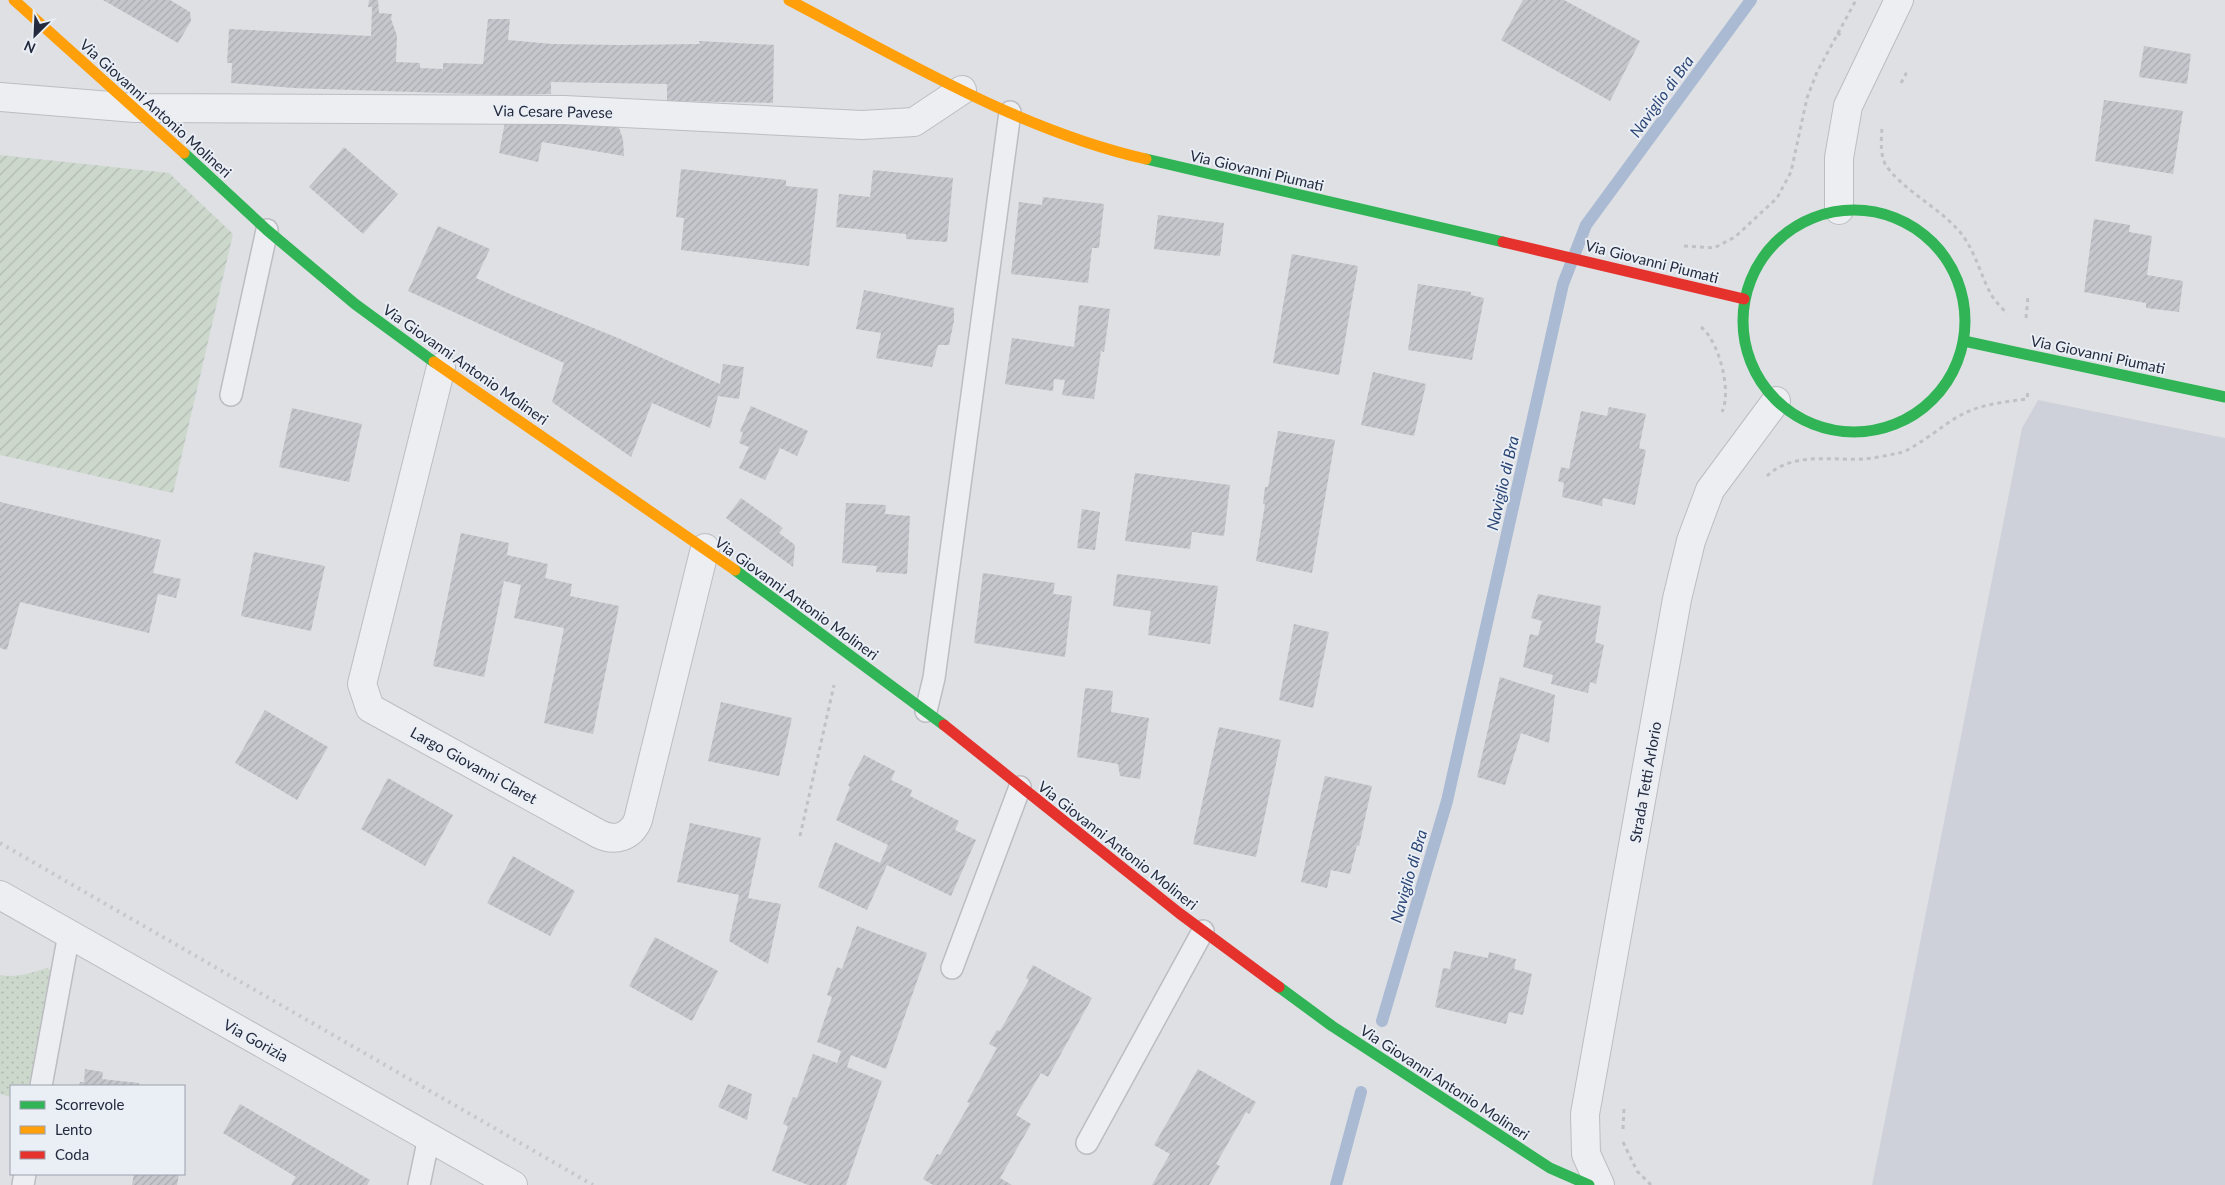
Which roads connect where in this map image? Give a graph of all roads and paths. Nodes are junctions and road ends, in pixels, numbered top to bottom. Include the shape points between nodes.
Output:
1 (14, 0) edge
2 (789, 0) edge
3 (1899, 0) edge
4 (1837, 32) dead end
5 (1872, 53) junction
6 (962, 90) junction
7 (1897, 91) dead end
8 (0, 97) edge
9 (135, 108) junction
10 (1010, 112) junction
11 (1883, 124) dead end
12 (1839, 210) junction
13 (267, 230) junction
14 (2028, 296) dead end
15 (1744, 299) junction
16 (2009, 316) dead end
17 (1964, 341) junction
18 (2036, 356) junction
19 (441, 367) junction
20 (232, 395) dead end
21 (2225, 397) edge
22 (1776, 401) junction
23 (1761, 482) dead end
24 (705, 548) junction
25 (842, 650) junction
26 (926, 711) junction
27 (1020, 787) junction
28 (800, 836) dead end
29 (0, 895) edge
30 (1203, 931) junction
31 (69, 934) junction
32 (952, 968) dead end
33 (41, 1085) edge
34 (1624, 1106) dead end
35 (429, 1137) junction
36 (1087, 1143) dead end
37 (419, 1185) edge
38 (513, 1185) edge
39 (1588, 1185) edge
40 (1600, 1185) edge
41 (1651, 1185) edge

1 - 9 street, Via Giovanni Antonio Molineri
2 - 6 street, Via Giovanni Piumati
3 - 5 street
4 - 5 path
5 - 7 path via 1906,74
5 - 12 street via 1848,106 1840,158
6 - 9 street, Via Cesare Pavese via 914,122 862,125 564,110
6 - 10 street, Via Giovanni Piumati
8 - 9 street, Via Cesare Pavese
9 - 13 street, Via Giovanni Antonio Molineri
10 - 15 street, Via Giovanni Piumati via 1061,134 1136,158
10 - 26 lane via 934,678
11 - 16 path via 1881,141 1885,165 1910,191 1958,231 1969,246 1993,297
12 - 15 street via 1805,220 1777,240 1756,267
12 - 17 street via 1873,211 1906,222 1935,244 1954,273 1962,298
13 - 19 street, Via Giovanni Antonio Molineri via 354,304
13 - 20 lane
14 - 18 path via 2025,324 2039,330
15 - 22 street via 1743,336 1754,371
17 - 18 street, Via Giovanni Piumati
17 - 22 street via 1953,373 1932,400 1904,420 1871,430 1837,431 1804,420
18 - 21 street, Via Giovanni Piumati
18 - 23 path via 2027,399 1986,405 1961,414 1902,452 1866,459 1795,461 1772,471
19 - 24 street, Via Giovanni Antonio Molineri
19 - 24 street, Largo Giovanni Claret via 362,684 370,708 606,838 622,837 635,828 638,820
22 - 40 street, Strada Tetti Arlorio via 1710,490 1691,540 1677,599 1585,1114 1586,1154
24 - 25 street, Via Giovanni Antonio Molineri
25 - 26 street, Via Giovanni Antonio Molineri
25 - 28 path
26 - 27 street, Via Giovanni Antonio Molineri
27 - 30 street, Via Giovanni Antonio Molineri
27 - 32 lane
29 - 31 street, Via Gorizia
30 - 36 lane
30 - 39 street, Via Giovanni Antonio Molineri via 1332,1026 1550,1168
31 - 33 lane
31 - 35 street, Via Gorizia
34 - 41 path via 1622,1142 1636,1171
35 - 37 lane
35 - 38 street, Via Gorizia

